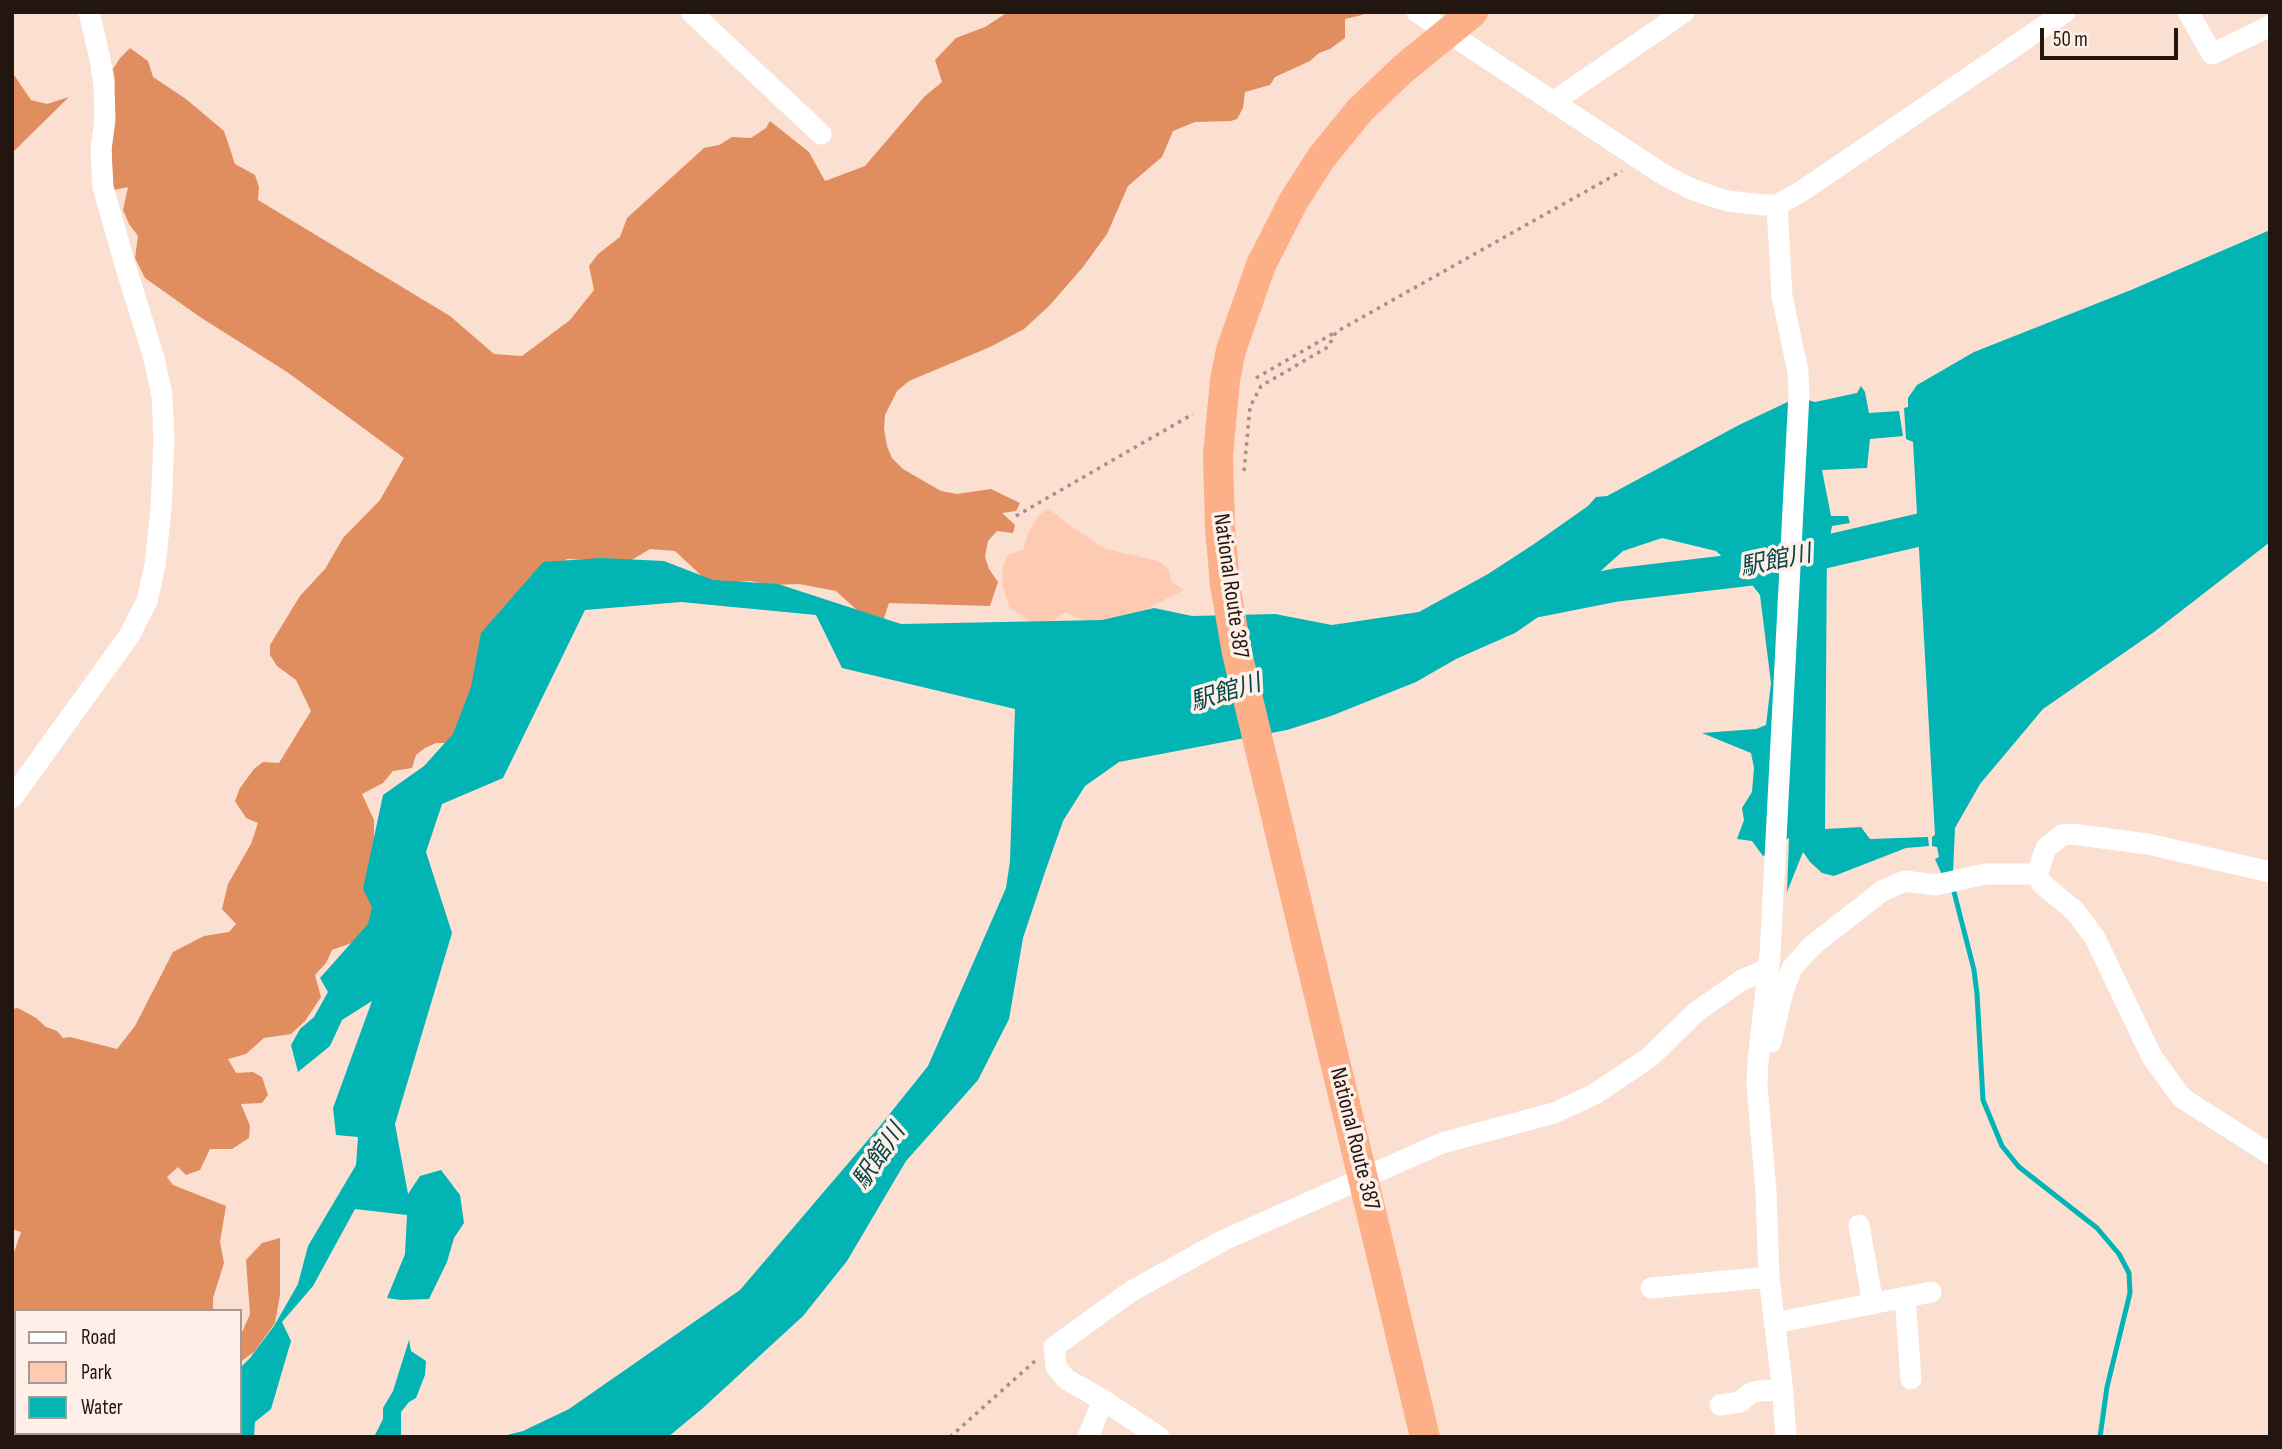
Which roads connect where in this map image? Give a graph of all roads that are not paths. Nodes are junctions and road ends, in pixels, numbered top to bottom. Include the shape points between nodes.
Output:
1 (89, 12) edge
2 (691, 12) edge
3 (1416, 12) edge
4 (1473, 12) edge
5 (1684, 12) edge
6 (2065, 12) edge
7 (2188, 12) edge
8 (2270, 26) edge
9 (1448, 34) junction
10 (1553, 102) junction
11 (821, 134) dead end
12 (1777, 205) junction
13 (12, 797) edge
14 (2270, 872) edge
15 (2038, 874) junction
16 (1769, 962) junction
17 (1758, 1094) junction
18 (2270, 1154) edge
19 (1362, 1173) junction
20 (1859, 1225) dead end
21 (1769, 1277) junction
22 (1651, 1288) dead end
23 (1931, 1292) dead end
24 (1905, 1297) junction
25 (1873, 1304) junction
26 (1775, 1323) junction
27 (1911, 1379) dead end
28 (1783, 1390) junction
29 (1103, 1400) junction
30 (1720, 1405) dead end
31 (1088, 1437) edge
32 (1159, 1437) edge
33 (1425, 1437) edge
34 (1786, 1437) edge

1 - 13 street via 104,86 103,187 162,395 161,510 147,601 129,636
2 - 11 street
3 - 9 street
4 - 9 highway, National Route 387
5 - 10 street
6 - 12 street
7 - 8 street via 2212,54
9 - 10 street
9 - 19 highway, National Route 387 via 1353,118 1321,158 1278,230 1247,299 1231,350 1221,418 1217,488 1225,585 1246,691
10 - 12 street via 1689,188 1744,204
12 - 16 street via 1782,296 1799,393
14 - 15 street via 2148,844 2072,834 2062,835 2046,848
15 - 17 street via 1984,874 1936,885 1905,881 1882,891 1813,945 1792,968 1783,991
15 - 18 street via 2042,884 2075,911 2095,938 2152,1057 2182,1098
16 - 17 street
16 - 19 street via 1696,1012 1650,1057 1595,1094 1554,1113 1442,1143
17 - 21 street
19 - 29 street via 1195,1255 1130,1292 1054,1347 1059,1373
19 - 33 highway, National Route 387
20 - 25 street
21 - 22 street
21 - 26 street
23 - 24 street
24 - 25 street
24 - 27 street
25 - 26 street
26 - 28 street
28 - 30 street via 1759,1391 1733,1405
28 - 34 street
29 - 31 street
29 - 32 street

